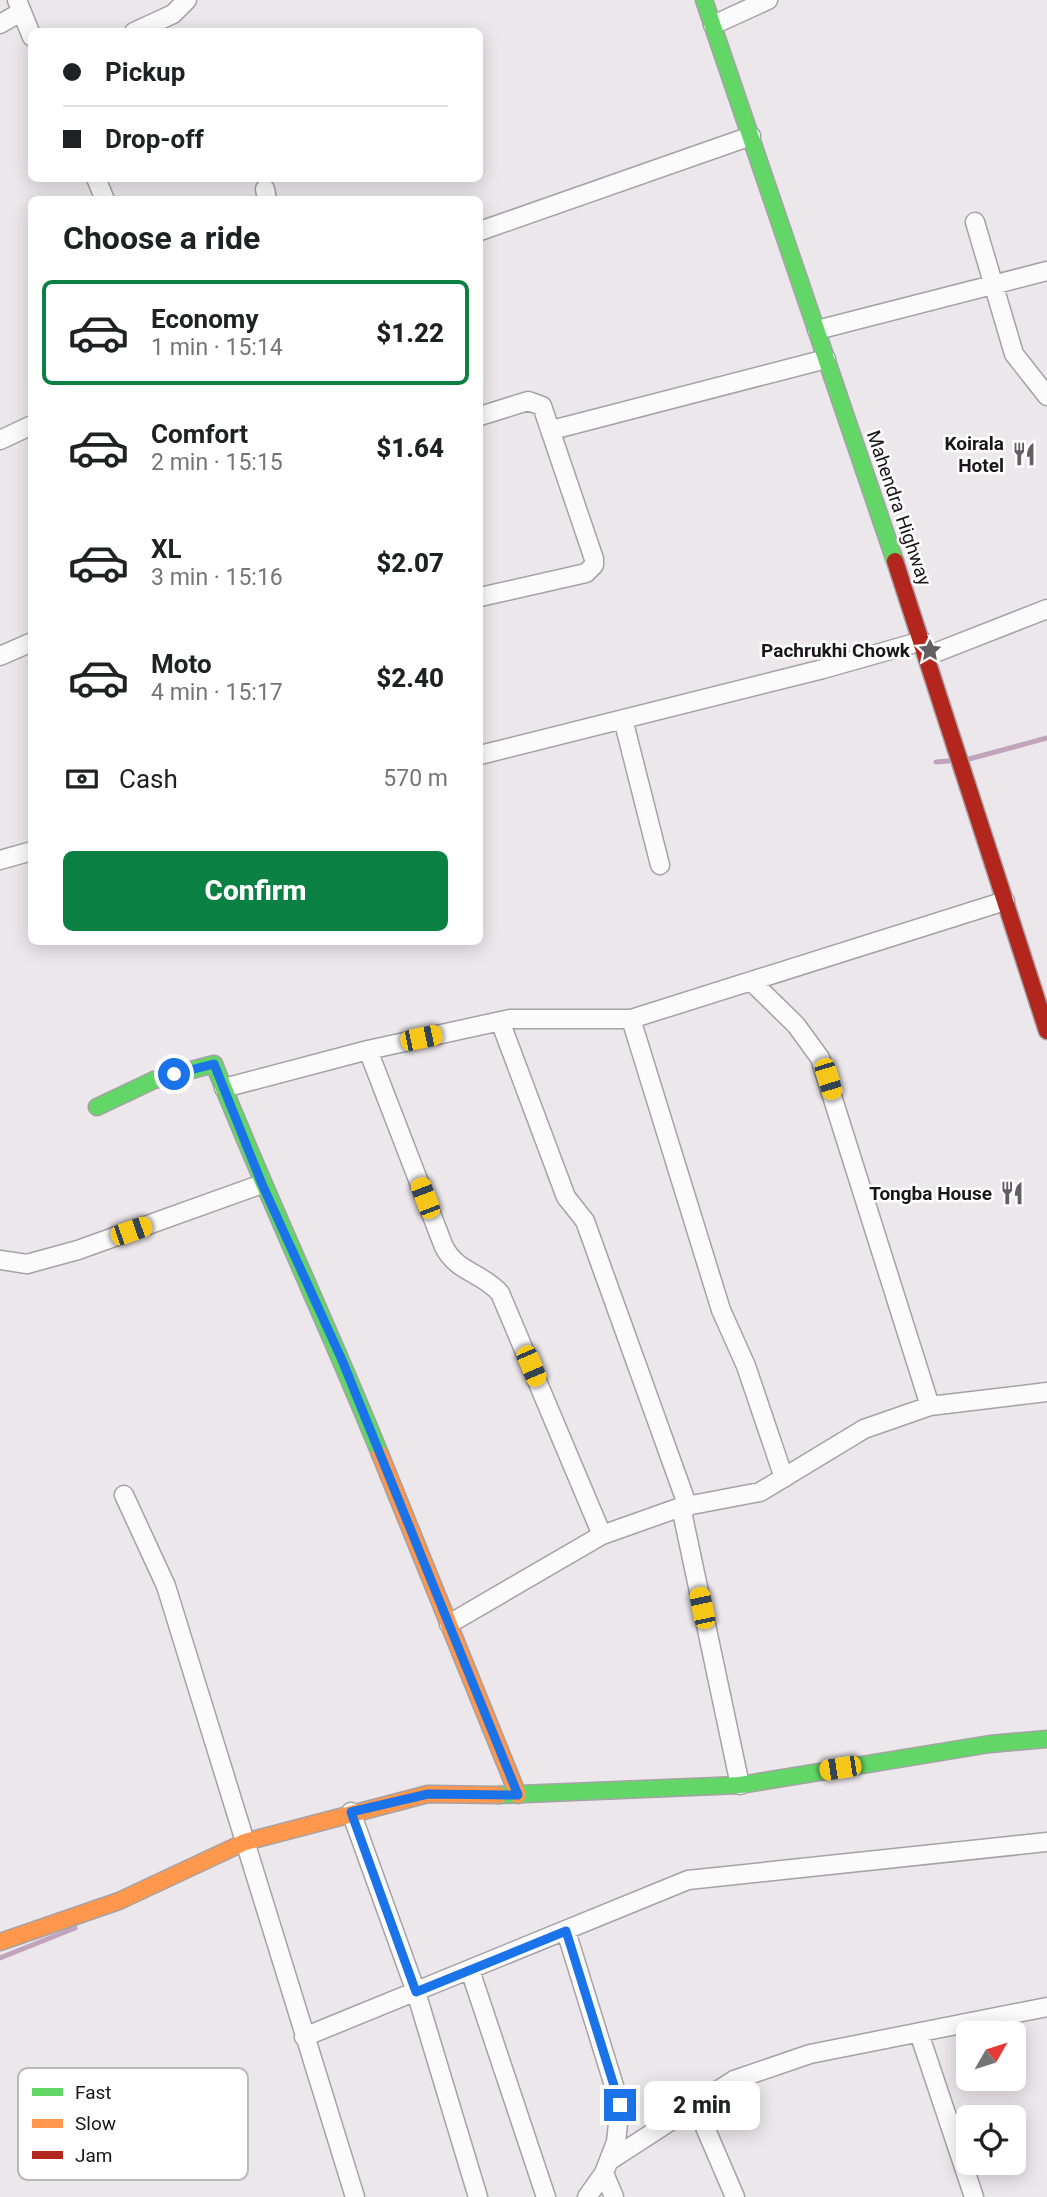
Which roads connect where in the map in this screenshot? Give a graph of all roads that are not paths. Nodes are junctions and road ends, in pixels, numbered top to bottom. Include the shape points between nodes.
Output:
1 (187, 0) edge
2 (704, 0) edge
3 (768, 0) edge
4 (19, 6) edge
5 (0, 24) edge
6 (713, 25) junction
7 (28, 28) edge
8 (143, 28) edge
9 (751, 136) junction
10 (975, 222) dead end
11 (483, 230) edge
12 (1047, 271) edge
13 (991, 285) junction
14 (817, 330) junction
15 (826, 359) junction
16 (1047, 396) edge
17 (483, 415) edge
18 (28, 427) edge
19 (552, 430) junction
20 (0, 440) edge
21 (483, 596) edge
22 (1047, 609) edge
23 (28, 644) edge
24 (925, 648) junction
25 (0, 656) edge
26 (623, 719) junction
27 (483, 754) edge
28 (28, 852) edge
29 (0, 860) edge
30 (660, 865) dead end
31 (1005, 901) junction
32 (751, 981) junction
33 (631, 1019) junction
34 (500, 1021) junction
35 (1047, 1031) edge
36 (368, 1049) junction
37 (223, 1088) junction
38 (97, 1107) dead end
39 (262, 1184) junction
40 (0, 1260) edge
41 (1047, 1392) edge
42 (930, 1406) junction
43 (784, 1478) junction
44 (124, 1495) dead end
45 (684, 1507) junction
46 (602, 1535) junction
47 (449, 1624) junction
48 (1047, 1739) edge
49 (740, 1785) junction
50 (518, 1795) junction
51 (351, 1812) junction
52 (245, 1842) junction
53 (1047, 1842) edge
54 (566, 1931) junction
55 (0, 1942) edge
56 (470, 1970) junction
57 (416, 1992) junction
58 (1047, 2007) edge
59 (919, 2033) junction
60 (304, 2037) junction
61 (695, 2104) junction
62 (606, 2167) junction
63 (355, 2197) edge
64 (478, 2197) edge
65 (545, 2197) edge
66 (587, 2197) edge
67 (614, 2197) edge
68 (735, 2197) edge
69 (974, 2197) edge

1 - 8 street via 173,14
2 - 6 main road, Mahendra Highway
3 - 6 street
4 - 5 street
4 - 7 street
6 - 9 main road, Mahendra Highway
9 - 11 street
9 - 14 main road, Mahendra Highway
10 - 13 street
12 - 13 street
13 - 14 street
13 - 16 street via 1014,354
14 - 15 main road, Mahendra Highway
15 - 19 street
15 - 24 main road, Mahendra Highway
17 - 19 street via 536,402
18 - 20 street
19 - 21 street via 594,565 586,573
22 - 24 street
23 - 25 street
24 - 26 street
24 - 31 main road, Mahendra Highway
26 - 27 street
26 - 30 street
28 - 29 street
31 - 32 street
31 - 35 main road, Mahendra Highway
32 - 33 street
32 - 42 street via 796,1025 820,1058
33 - 34 street
33 - 43 street via 721,1310 746,1366
34 - 36 street
34 - 45 street via 566,1197 585,1221
36 - 37 street
36 - 46 street via 444,1247 458,1267 481,1277 500,1293
37 - 38 main road via 214,1064 155,1080
37 - 39 main road
39 - 40 street via 78,1250 27,1264
39 - 47 main road via 342,1360
41 - 42 street
42 - 43 street via 864,1429
43 - 45 street via 760,1492
44 - 52 street via 166,1586
45 - 46 street
45 - 49 street
46 - 47 street
47 - 50 main road
48 - 49 main road via 990,1744
49 - 50 main road
50 - 51 main road via 428,1794
51 - 52 main road
51 - 57 street
52 - 55 main road via 119,1901
52 - 60 street
53 - 54 street via 688,1880
54 - 56 street
54 - 62 street via 620,2105 616,2142
56 - 57 street
56 - 65 street
57 - 60 street
57 - 64 street
58 - 59 street
59 - 61 street via 810,2054 734,2080
59 - 69 street
60 - 63 street
61 - 62 street
61 - 68 street
62 - 66 street
62 - 67 street

